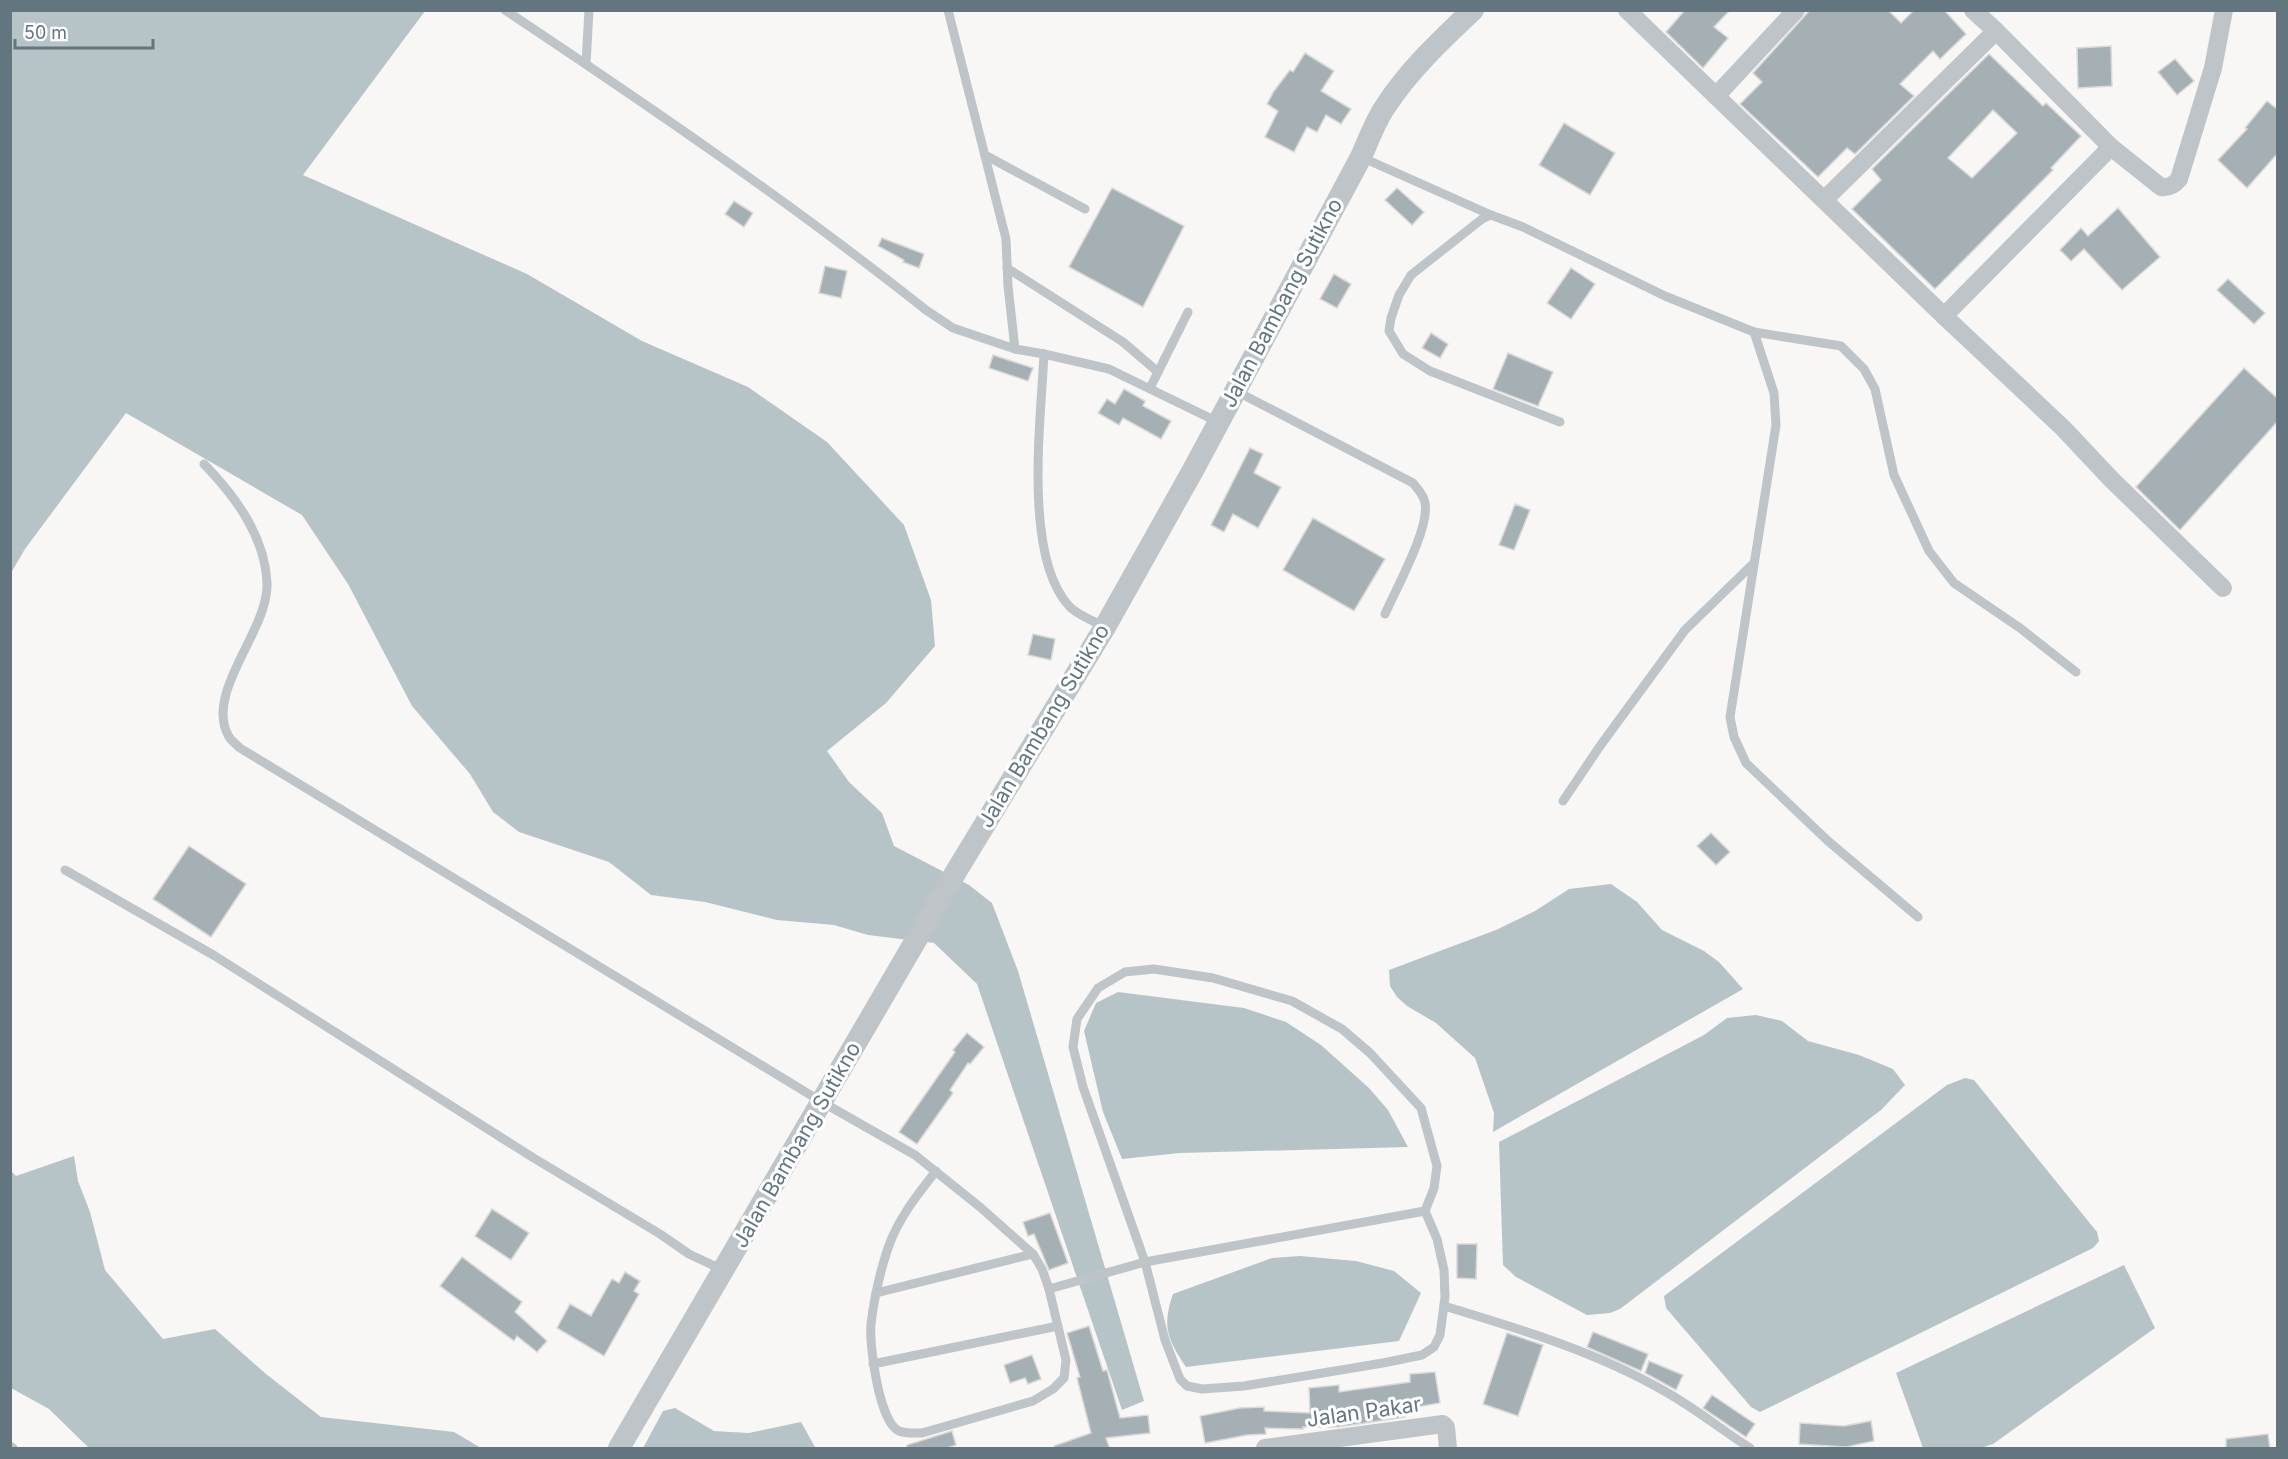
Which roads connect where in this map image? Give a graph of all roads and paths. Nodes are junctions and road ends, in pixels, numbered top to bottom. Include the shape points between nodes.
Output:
1 (505, 10) edge
2 (589, 10) edge
3 (948, 10) edge
4 (1473, 10) edge
5 (1627, 10) edge
6 (1796, 10) edge
7 (1973, 10) edge
8 (2224, 10) edge
9 (1996, 31) junction
10 (586, 64) junction
11 (1716, 96) junction
12 (2110, 147) junction
13 (985, 155) junction
14 (1361, 157) junction
15 (1824, 200) junction
16 (1085, 209) dead end
17 (1491, 215) junction
18 (1007, 268) junction
19 (1188, 312) dead end
20 (1944, 316) junction
21 (1754, 332) junction
22 (1015, 349) junction
23 (1044, 354) junction
24 (1158, 372) junction
25 (1150, 388) junction
26 (1235, 390) junction
27 (1218, 422) junction
28 (1560, 422) dead end
29 (204, 464) dead end
30 (1754, 562) junction
31 (2223, 588) dead end
32 (1385, 614) dead end
33 (1105, 627) junction
34 (2076, 672) dead end
35 (1563, 801) dead end
36 (64, 870) dead end
37 (1918, 916) dead end
38 (822, 1102) junction
39 (936, 1171) junction
40 (1425, 1211) junction
41 (1033, 1254) junction
42 (1145, 1262) junction
43 (723, 1270) junction
44 (1049, 1289) junction
45 (876, 1293) junction
46 (1444, 1306) junction
47 (1059, 1326) junction
48 (873, 1364) junction
49 (619, 1449) edge
50 (1265, 1449) edge
51 (1448, 1449) edge
52 (1750, 1449) edge

1 - 10 lane
2 - 10 lane
3 - 13 lane
4 - 14 street, Jalan Bambang Sutikno via 1404,80 1384,108
5 - 11 street
6 - 11 street
7 - 9 street
8 - 12 street via 2213,68 2175,182 2161,187
9 - 12 street
9 - 15 street
10 - 22 lane via 770,192 926,310 954,328
11 - 15 street
12 - 20 street
13 - 16 lane
13 - 18 lane via 1006,239
14 - 17 lane
14 - 26 street, Jalan Bambang Sutikno
15 - 20 street
17 - 21 lane via 1665,296
17 - 28 lane via 1411,275 1399,295 1389,331 1402,354 1430,371
18 - 22 lane
18 - 24 lane via 1123,342
19 - 24 lane
20 - 31 street
21 - 30 lane via 1774,393 1776,425
21 - 34 lane via 1841,346 1864,369 1875,389 1894,475 1929,551 1953,583
22 - 23 lane
23 - 25 lane via 1109,369
23 - 33 lane via 1038,483 1042,543 1054,582 1070,607
24 - 25 lane
25 - 27 lane
26 - 27 street, Jalan Bambang Sutikno
26 - 32 lane via 1413,483 1420,492 1425,502 1417,543
27 - 33 street, Jalan Bambang Sutikno
29 - 38 lane via 245,514 255,534 267,582 263,611 225,700 223,721 228,736 277,771
30 - 35 lane via 1685,630
30 - 37 lane via 1730,717 1746,763 1828,841
33 - 38 street, Jalan Bambang Sutikno
36 - 43 lane via 215,956 532,1157 689,1254
38 - 39 lane
38 - 43 street, Jalan Bambang Sutikno
39 - 41 lane
39 - 45 lane via 906,1209 889,1247
40 - 42 lane
40 - 42 lane via 1437,1166 1421,1108 1342,1029 1292,1001 1213,978 1154,969 1125,972 1098,988 1077,1019 1073,1047 1083,1088
40 - 46 lane via 1444,1270
41 - 44 lane
41 - 45 lane
42 - 44 lane
42 - 46 lane via 1165,1340 1180,1378 1187,1386 1202,1389 1244,1386 1422,1355 1434,1347 1440,1335
43 - 49 street, Jalan Bambang Sutikno
44 - 47 lane
45 - 48 lane via 870,1327
46 - 52 lane via 1575,1349 1631,1374 1700,1413
47 - 48 lane
47 - 48 lane via 1066,1360 1064,1378 1053,1389 1033,1401 922,1432 898,1431 891,1423 883,1408
50 - 51 street, Jalan Pakar via 1443,1424

